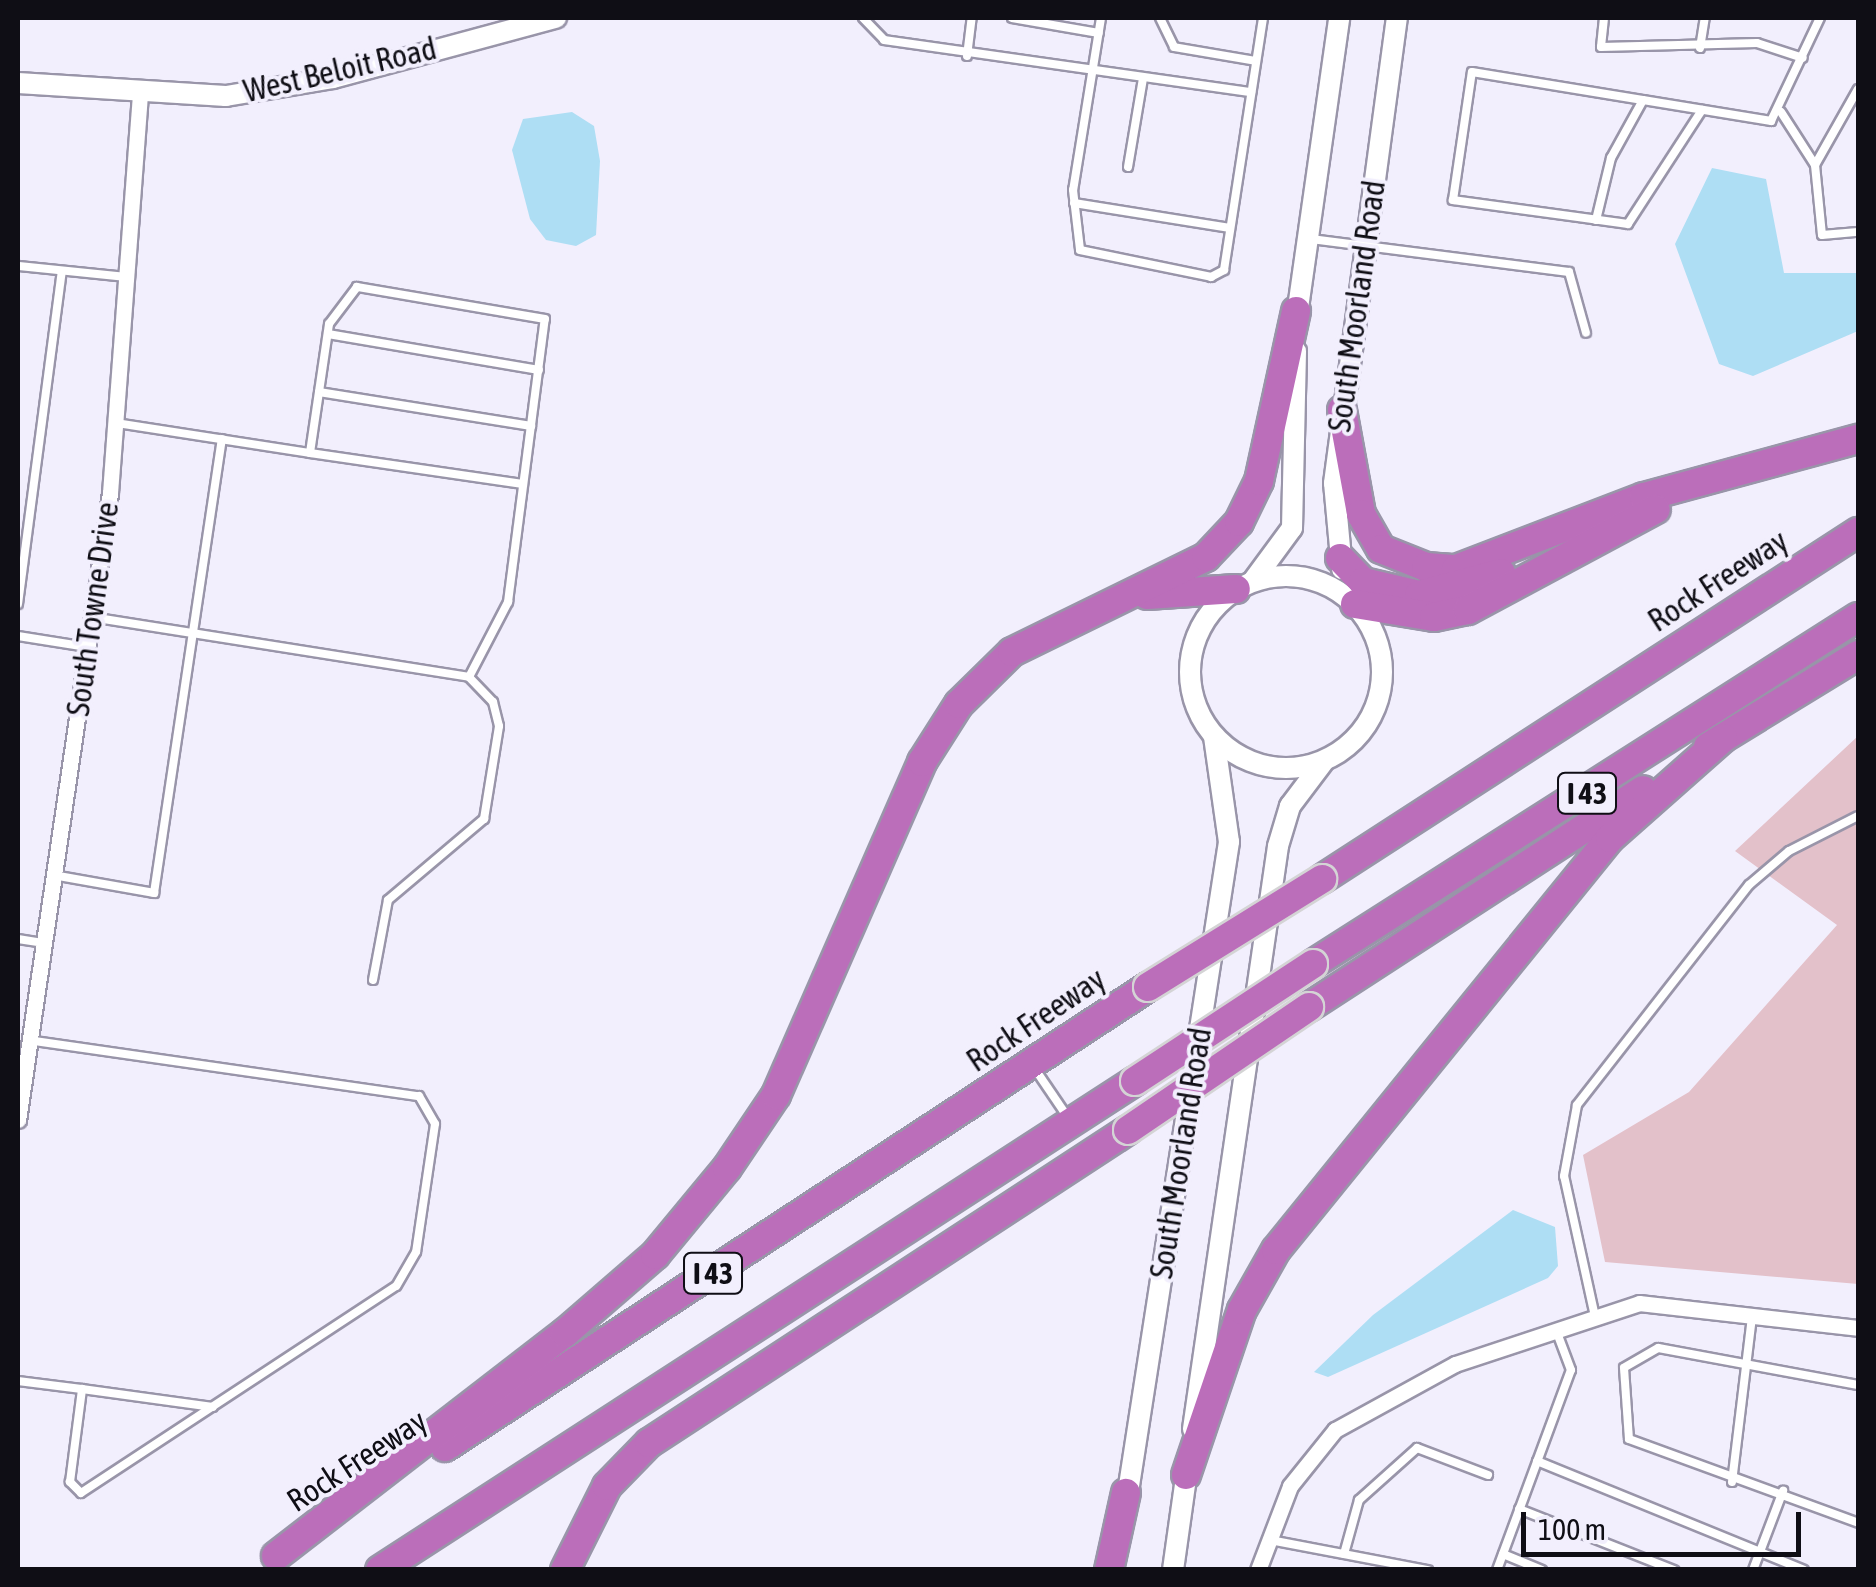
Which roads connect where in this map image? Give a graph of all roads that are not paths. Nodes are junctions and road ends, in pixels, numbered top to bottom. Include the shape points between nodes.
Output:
1 (515, 18) edge
2 (556, 18) edge
3 (863, 18) edge
4 (972, 18) edge
5 (1012, 18) edge
6 (1101, 18) edge
7 (1160, 18) edge
8 (1263, 18) edge
9 (1339, 18) edge
10 (1396, 18) edge
11 (1604, 18) edge
12 (1705, 18) edge
13 (1820, 18) edge
14 (1098, 33) junction
15 (481, 34) junction
16 (1700, 48) junction
17 (967, 56) junction
18 (1804, 58) junction
19 (1256, 61) junction
20 (1092, 72) junction
21 (1143, 78) junction
22 (18, 83) edge
23 (1858, 89) edge
24 (1252, 92) junction
25 (140, 94) junction
26 (1644, 100) junction
27 (1702, 110) junction
28 (1781, 112) junction
29 (1815, 164) junction
30 (1128, 167) dead end
31 (1074, 203) junction
32 (1596, 220) junction
33 (1230, 228) junction
34 (1858, 232) edge
35 (1306, 239) junction
36 (1366, 246) junction
37 (18, 266) edge
38 (62, 272) junction
39 (127, 277) junction
40 (1296, 312) junction
41 (1586, 333) dead end
42 (328, 334) junction
43 (538, 370) junction
44 (319, 392) junction
45 (1342, 410) junction
46 (116, 423) junction
47 (531, 426) junction
48 (222, 439) junction
49 (1858, 439) edge
50 (310, 453) junction
51 (523, 484) junction
52 (1701, 484) junction
53 (1624, 526) junction
54 (1858, 532) edge
55 (1340, 558) junction
56 (1244, 585) junction
57 (1350, 600) junction
58 (1106, 602) junction
59 (18, 604) edge
60 (92, 617) junction
61 (1858, 617) edge
62 (193, 633) junction
63 (18, 636) edge
64 (87, 646) junction
65 (1858, 655) edge
66 (469, 677) junction
67 (1214, 736) junction
68 (1723, 738) junction
69 (1324, 761) junction
70 (1858, 816) edge
71 (54, 876) junction
72 (18, 939) edge
73 (43, 943) junction
74 (373, 980) dead end
75 (28, 1040) junction
76 (22, 1060) edge
77 (1032, 1065) junction
78 (18, 1120) edge
79 (1072, 1124) junction
80 (1594, 1312) junction
81 (1753, 1312) junction
82 (1554, 1326) junction
83 (1858, 1328) edge
84 (1747, 1361) junction
85 (18, 1381) edge
86 (1858, 1385) edge
87 (82, 1389) junction
88 (212, 1406) junction
89 (1537, 1461) junction
90 (1186, 1475) junction
91 (1488, 1476) dead end
92 (1732, 1482) junction
93 (1126, 1492) junction
94 (1783, 1492) junction
95 (1519, 1510) junction
96 (1858, 1523) edge
97 (1266, 1540) junction
98 (1344, 1554) junction
99 (1503, 1554) junction
100 (1758, 1555) junction
101 (265, 1562) edge
102 (380, 1570) edge
103 (565, 1570) edge
104 (1109, 1570) edge
105 (1122, 1570) edge
106 (1173, 1570) edge
107 (1258, 1570) edge
108 (1428, 1570) edge
109 (1497, 1570) edge
110 (1542, 1570) edge
111 (1674, 1570) edge
112 (1753, 1570) edge
113 (1804, 1570) edge

1 - 15 main road, West Beloit Road
2 - 15 main road, West Beloit Road
3 - 17 lane via 884,40
4 - 17 lane
5 - 14 lane
6 - 14 lane
7 - 19 lane via 1174,47
8 - 19 lane
9 - 35 main road, South Moorland Road
10 - 36 main road, South Moorland Road
11 - 16 lane via 1600,47
12 - 16 lane
13 - 18 lane
14 - 20 lane
15 - 25 main road, West Beloit Road via 282,88
16 - 18 lane via 1757,44
17 - 20 lane
18 - 28 lane
19 - 24 lane
20 - 21 lane
20 - 31 lane
21 - 24 lane
21 - 30 lane
22 - 25 main road, West Beloit Road
23 - 29 lane
24 - 33 lane
25 - 39 street, South Towne Drive
26 - 27 lane
26 - 32 lane via 1610,158
26 - 32 lane via 1472,72 1452,200
27 - 28 lane via 1770,121
27 - 32 lane via 1628,224
28 - 29 lane
29 - 34 lane via 1822,236
31 - 33 lane
31 - 33 lane via 1080,250 1090,259 1211,277 1224,270
35 - 36 lane
35 - 40 main road, South Moorland Road
36 - 41 lane via 1569,272
36 - 45 main road, South Moorland Road
37 - 38 lane
38 - 39 lane
38 - 59 lane
39 - 46 street, South Towne Drive
40 - 56 main road, South Moorland Road via 1292,528
40 - 58 highway via 1260,481 1239,522 1206,557
42 - 43 lane
42 - 43 lane via 336,304 358,287 545,319
42 - 44 lane
43 - 47 lane
44 - 47 lane
44 - 50 lane
45 - 52 highway via 1362,514 1380,549 1418,566 1456,569
45 - 55 main road, South Moorland Road via 1334,483
46 - 48 lane
46 - 60 street, South Towne Drive
47 - 51 lane
48 - 50 lane
48 - 62 lane
49 - 52 highway
50 - 51 lane
51 - 66 lane via 508,602
52 - 53 highway
53 - 55 highway via 1443,594 1363,582
53 - 57 highway via 1468,610 1434,617
54 - 77 highway, Rock Freeway / I 43, bridge
55 - 57 main road, South Moorland Road
56 - 57 main road via 1317,580
56 - 58 highway
56 - 67 main road via 1214,607 1190,658 1194,699
57 - 69 main road via 1373,629 1382,690 1370,720
58 - 101 highway via 1012,652 959,704 922,762 776,1094 655,1255
60 - 62 lane
60 - 64 street, South Towne Drive
61 - 79 highway, I 43, bridge
62 - 66 lane
62 - 71 lane via 154,893
63 - 64 lane
64 - 71 street, South Towne Drive
65 - 68 highway
66 - 74 lane via 493,702 499,726 484,819 388,900
67 - 69 main road via 1265,766
67 - 93 main road, South Moorland Road via 1228,842
68 - 90 highway via 1610,838 1276,1250 1242,1310
68 - 103 highway, bridge via 649,1444 607,1486
69 - 90 main road, South Moorland Road via 1290,806 1278,846
70 - 80 lane via 1789,850 1749,885 1577,1105 1564,1176
71 - 73 street, South Towne Drive
72 - 73 lane
73 - 75 street, South Towne Drive
75 - 76 street, South Towne Drive
75 - 88 lane via 419,1096 435,1124 416,1252 396,1286
76 - 78 street, South Towne Drive
77 - 79 lane
77 - 101 highway, Rock Freeway / I 43
79 - 102 highway, I 43
80 - 81 street via 1688,1302
80 - 82 street
81 - 83 street
81 - 84 lane
82 - 89 lane via 1572,1370
82 - 97 street via 1358,1411 1310,1456
84 - 86 lane
84 - 92 lane
84 - 92 lane via 1658,1348 1624,1368 1630,1439
85 - 87 lane
87 - 88 lane
87 - 88 lane via 70,1482 82,1492
89 - 95 lane
89 - 100 lane
90 - 106 main road, South Moorland Road
91 - 98 lane via 1417,1448 1359,1500
92 - 94 lane
93 - 104 highway
93 - 105 main road, South Moorland Road
94 - 96 lane
94 - 100 lane
95 - 99 lane
95 - 111 lane
97 - 98 lane
97 - 107 street
98 - 108 lane
99 - 109 lane
99 - 110 lane
100 - 112 lane
100 - 113 lane

